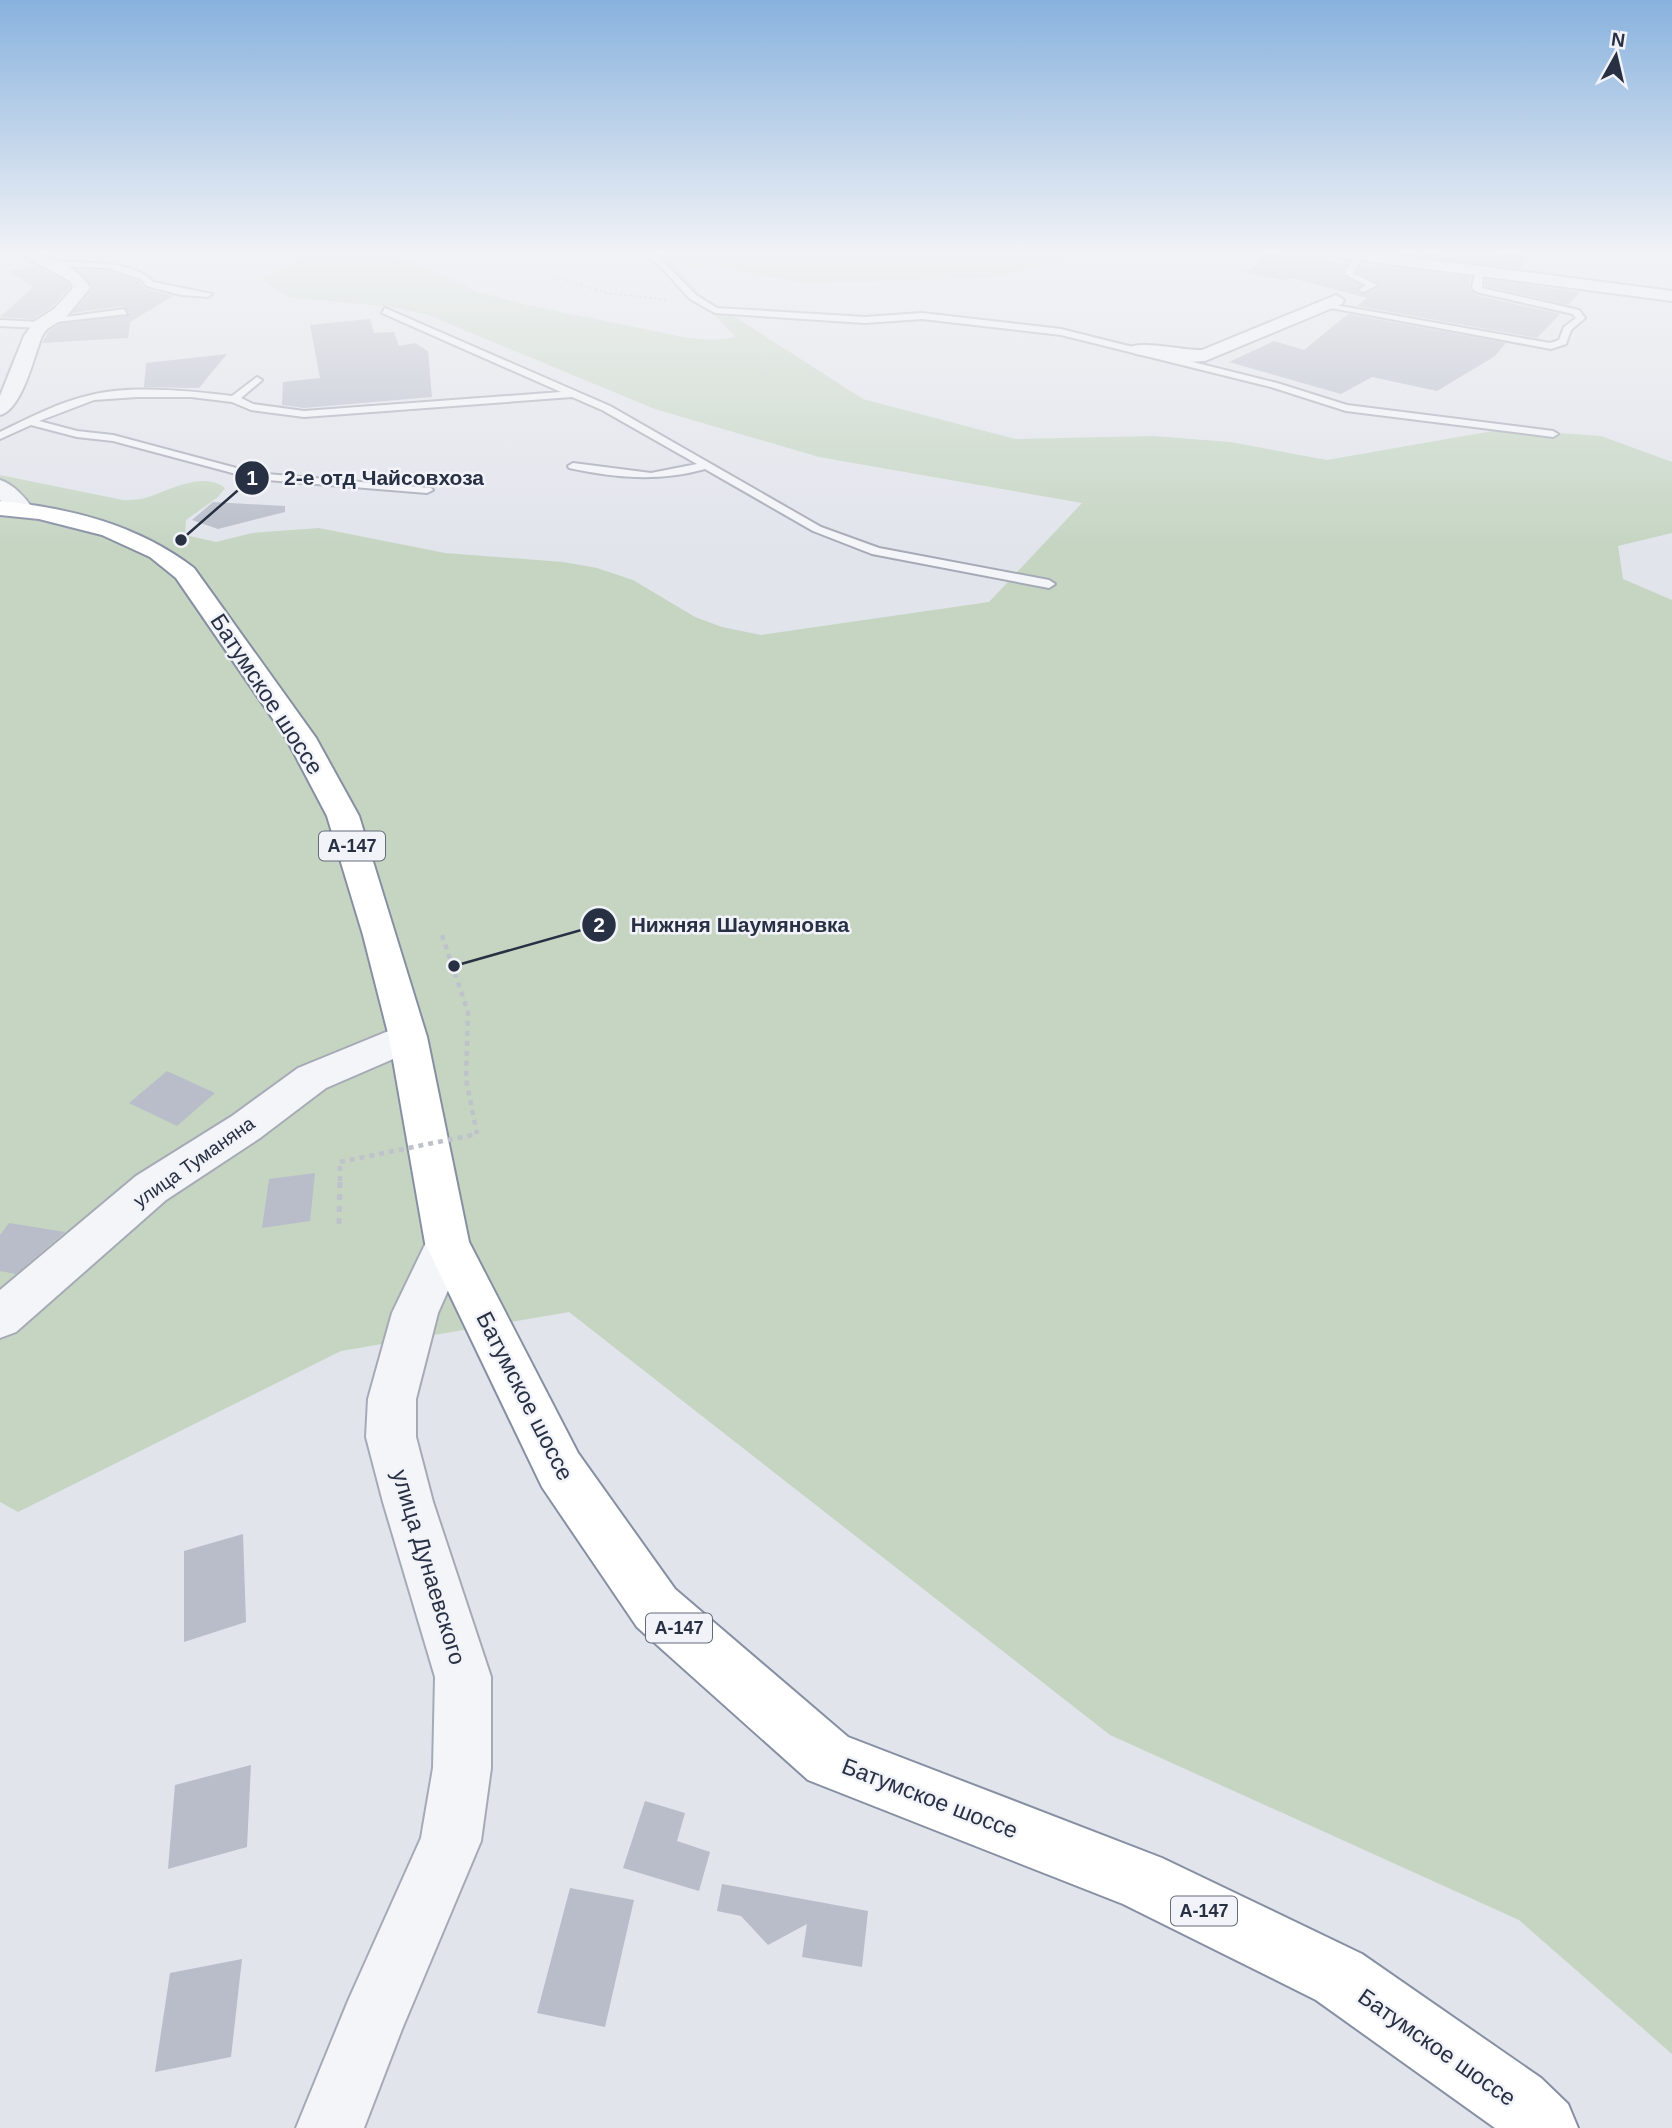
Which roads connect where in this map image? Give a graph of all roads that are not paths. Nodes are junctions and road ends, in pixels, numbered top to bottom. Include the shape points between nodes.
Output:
1 (28, 350) edge
2 (474, 350) edge
3 (1140, 350) edge
4 (1146, 350) edge
5 (1217, 350) edge
6 (257, 380) dead end
7 (576, 394) junction
8 (233, 399) junction
9 (0, 409) edge
10 (29, 422) junction
11 (1553, 433) dead end
12 (0, 436) edge
13 (707, 465) junction
14 (573, 466) dead end
15 (427, 490) dead end
16 (7, 501) edge
17 (1049, 584) dead end
18 (408, 1037) junction
19 (447, 1243) junction
20 (0, 1318) edge
21 (330, 2128) edge
22 (1544, 2128) edge

1 - 9 street via 10,396
2 - 7 lane
3 - 11 lane via 1346,408
4 - 5 street via 1187,356
6 - 8 lane
7 - 8 lane via 304,414 251,407
7 - 13 lane
8 - 10 lane via 191,394 93,397
10 - 12 lane
10 - 15 lane via 113,438 255,476
13 - 14 lane via 651,475
13 - 17 lane via 817,529 876,551
16 - 18 highway, Батумское шоссе / А-147 via 110,530 158,552 185,573 301,738 343,816
18 - 19 highway, Батумское шоссе / А-147
18 - 20 street, улица Туманяна via 312,1078 151,1188
19 - 21 street, улица Дунаевского via 415,1313 392,1399 391,1437 463,1677 462,1768 451,1841
19 - 22 highway, Батумское шоссе / А-147 via 560,1470 656,1608 829,1759 1140,1880 1339,1977 1517,2102

